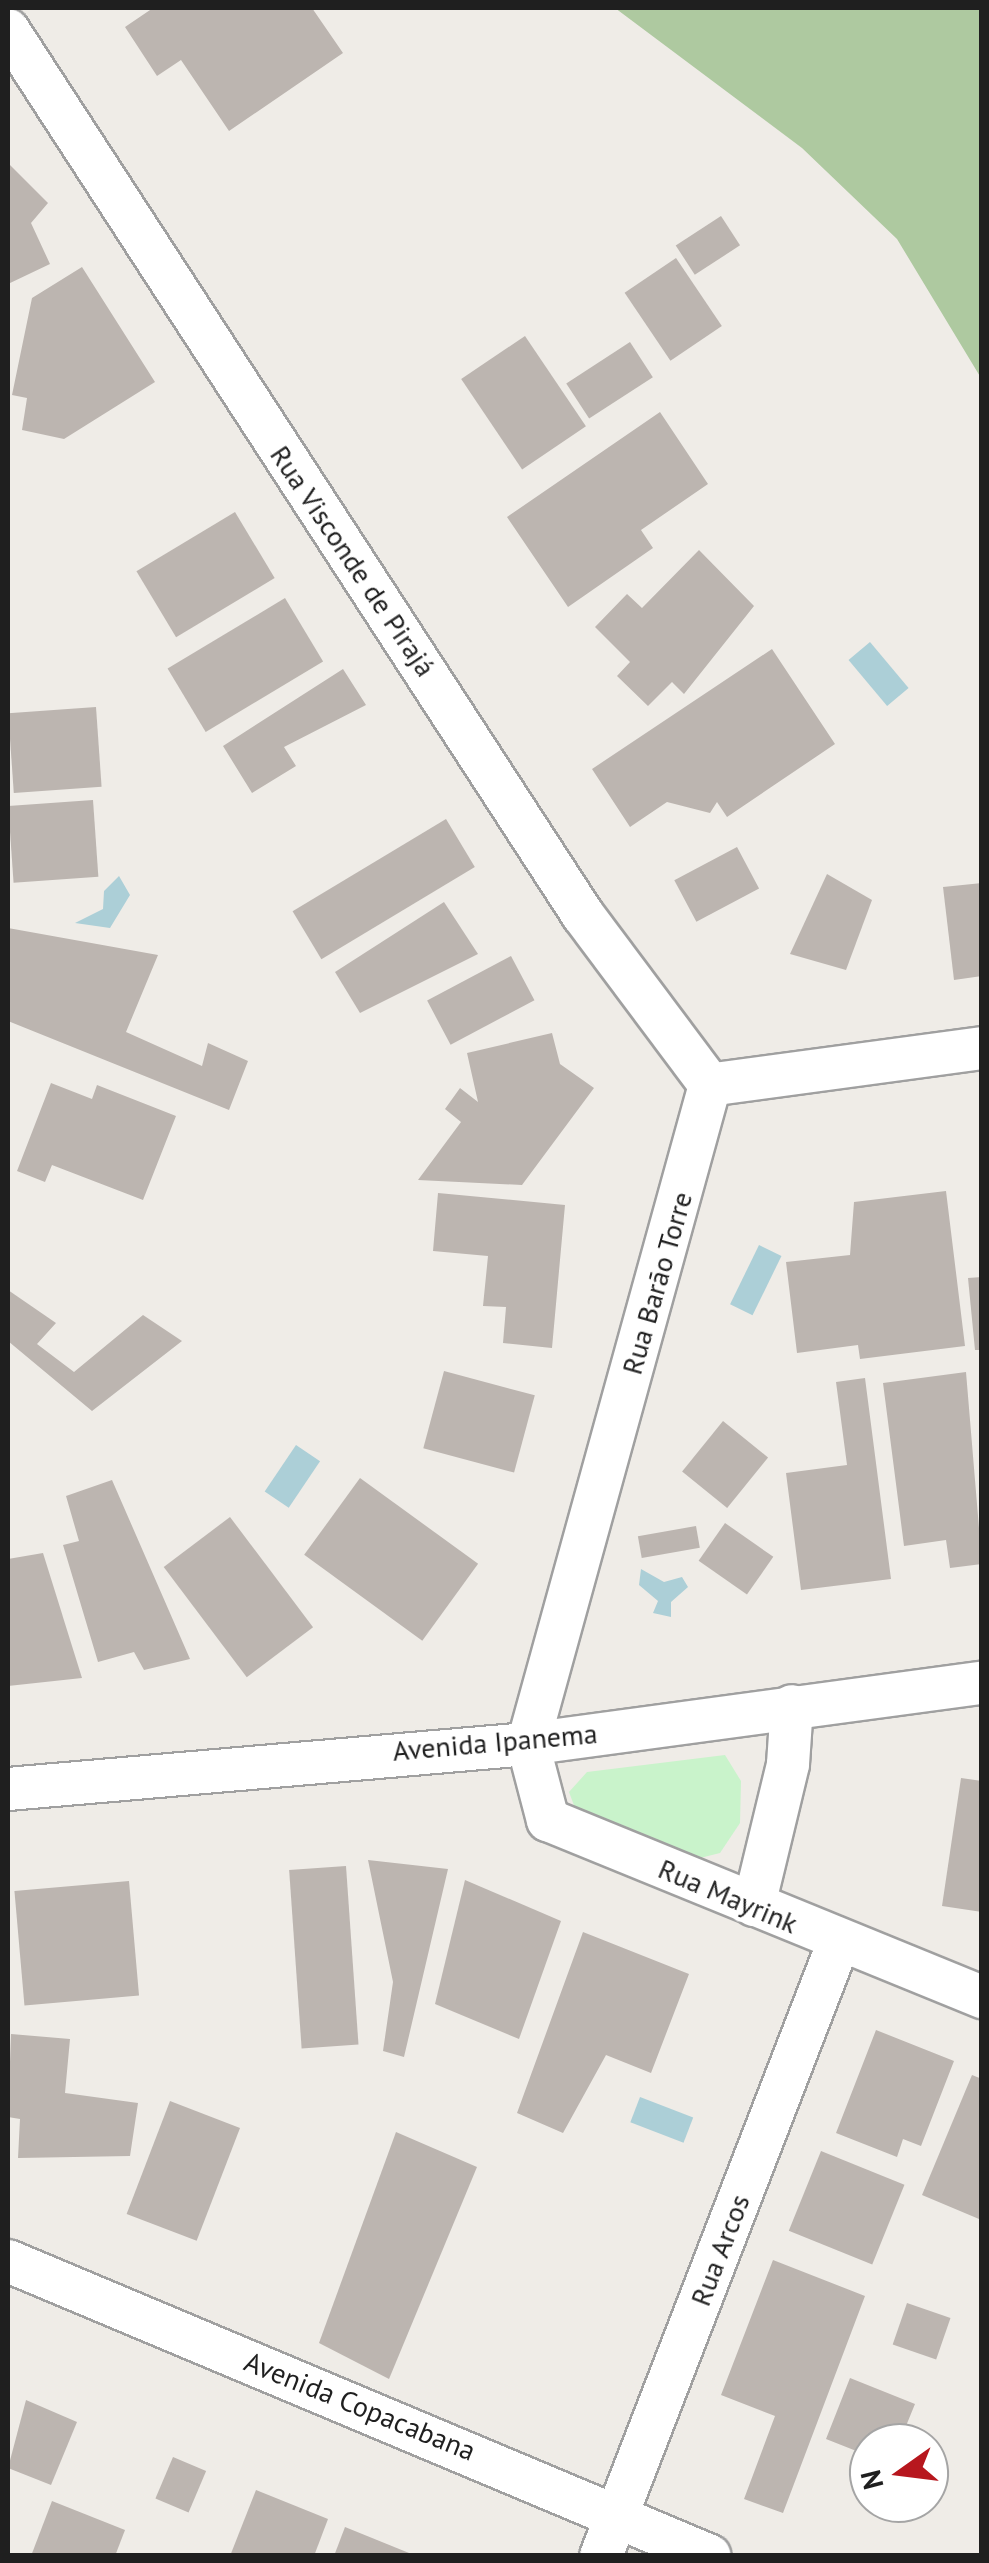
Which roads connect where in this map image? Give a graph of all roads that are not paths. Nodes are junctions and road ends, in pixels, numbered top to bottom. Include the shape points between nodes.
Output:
1 (27, 8) edge
2 (8, 27) edge
3 (982, 1048) edge
4 (710, 1085) junction
5 (982, 1683) edge
6 (792, 1706) junction
7 (528, 1744) junction
8 (8, 1789) edge
9 (754, 1905) junction
10 (838, 1944) junction
11 (982, 1997) edge
12 (8, 2260) edge
13 (620, 2513) junction
14 (601, 2556) edge
15 (710, 2556) edge

1 - 2 street, Rua Visconde de Pirajá
2 - 4 street, Rua Visconde de Pirajá via 583,915
3 - 4 street
4 - 7 street, Rua Barão Torre
5 - 6 street, Avenida Ipanema
6 - 7 street, Avenida Ipanema
6 - 9 street via 788,1764
7 - 8 street, Avenida Ipanema
7 - 9 street, Rua Mayrink via 548,1820
9 - 10 street, Rua Mayrink
10 - 11 street, Rua Mayrink
10 - 13 street, Rua Arcos
12 - 13 street, Avenida Copacabana
13 - 14 street, Rua Arcos
13 - 15 street, Avenida Copacabana

